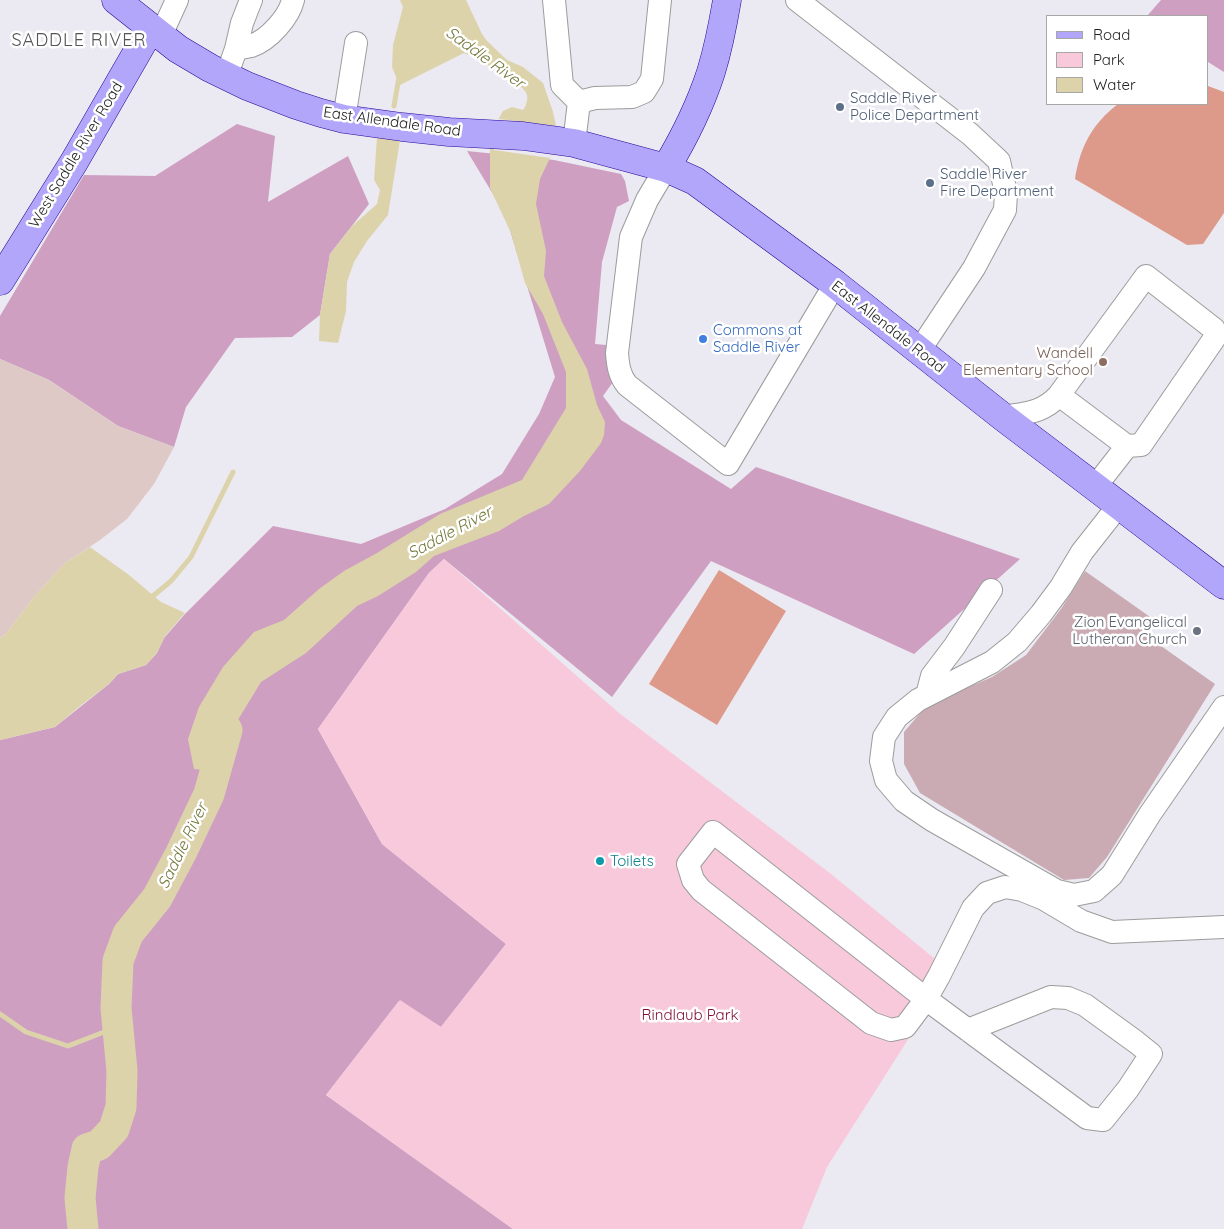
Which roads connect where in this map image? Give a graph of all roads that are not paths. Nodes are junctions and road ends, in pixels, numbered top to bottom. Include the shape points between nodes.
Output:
1 (116, 0) edge
2 (177, 0) edge
3 (251, 0) edge
4 (294, 0) edge
5 (554, 0) edge
6 (660, 0) edge
7 (727, 0) edge
8 (797, 0) edge
9 (156, 31) junction
10 (356, 43) dead end
11 (236, 49) junction
12 (226, 77) junction
13 (579, 102) junction
14 (344, 119) junction
15 (565, 141) junction
16 (666, 168) junction
17 (0, 281) edge
18 (835, 284) junction
19 (1219, 322) edge
20 (919, 351) junction
21 (1059, 395) junction
22 (1003, 417) junction
23 (1127, 446) junction
24 (1095, 487) junction
25 (1119, 505) junction
26 (1224, 585) edge
27 (991, 590) dead end
28 (927, 695) junction
29 (1224, 707) edge
30 (1224, 927) edge
31 (926, 999) junction
32 (968, 1030) junction

1 - 9 main road, East Allendale Road
2 - 9 lane
3 - 11 lane
4 - 11 lane via 283,21 273,31 252,46
5 - 13 lane via 562,85
6 - 13 lane via 652,79 644,92 632,97
7 - 16 main road via 705,90
8 - 20 lane via 970,134 999,161 1006,193 1005,210 974,268
9 - 12 main road, East Allendale Road via 195,60
9 - 17 main road, West Saddle River Road
10 - 14 lane
11 - 12 lane
12 - 14 main road, East Allendale Road via 321,114
13 - 15 lane
14 - 15 main road, East Allendale Road via 449,132
15 - 16 main road, East Allendale Road
16 - 18 main road, East Allendale Road via 706,188
16 - 18 lane via 631,237 618,364 627,385 728,464
18 - 20 main road, East Allendale Road
19 - 21 lane via 1146,276
19 - 23 lane via 1216,336 1141,445
20 - 22 main road, East Allendale Road
21 - 22 lane via 1043,408
21 - 23 lane
22 - 24 main road, East Allendale Road
23 - 24 lane
24 - 25 main road, East Allendale Road
25 - 26 main road, East Allendale Road
25 - 28 lane via 1082,552 1041,614 1017,642 992,662
27 - 28 lane via 932,676
28 - 29 lane via 897,717 884,737 881,761 886,780 904,801 932,820 1057,891 1074,895 1094,891 1112,875
30 - 31 lane via 1112,932 1081,921 1022,890 1005,887 987,893 973,908
31 - 31 lane via 713,832 688,864 692,880 701,890 871,1023 891,1030 905,1027
31 - 32 lane
32 - 32 lane via 1051,997 1068,998 1085,1005 1151,1054 1103,1120 1087,1118

